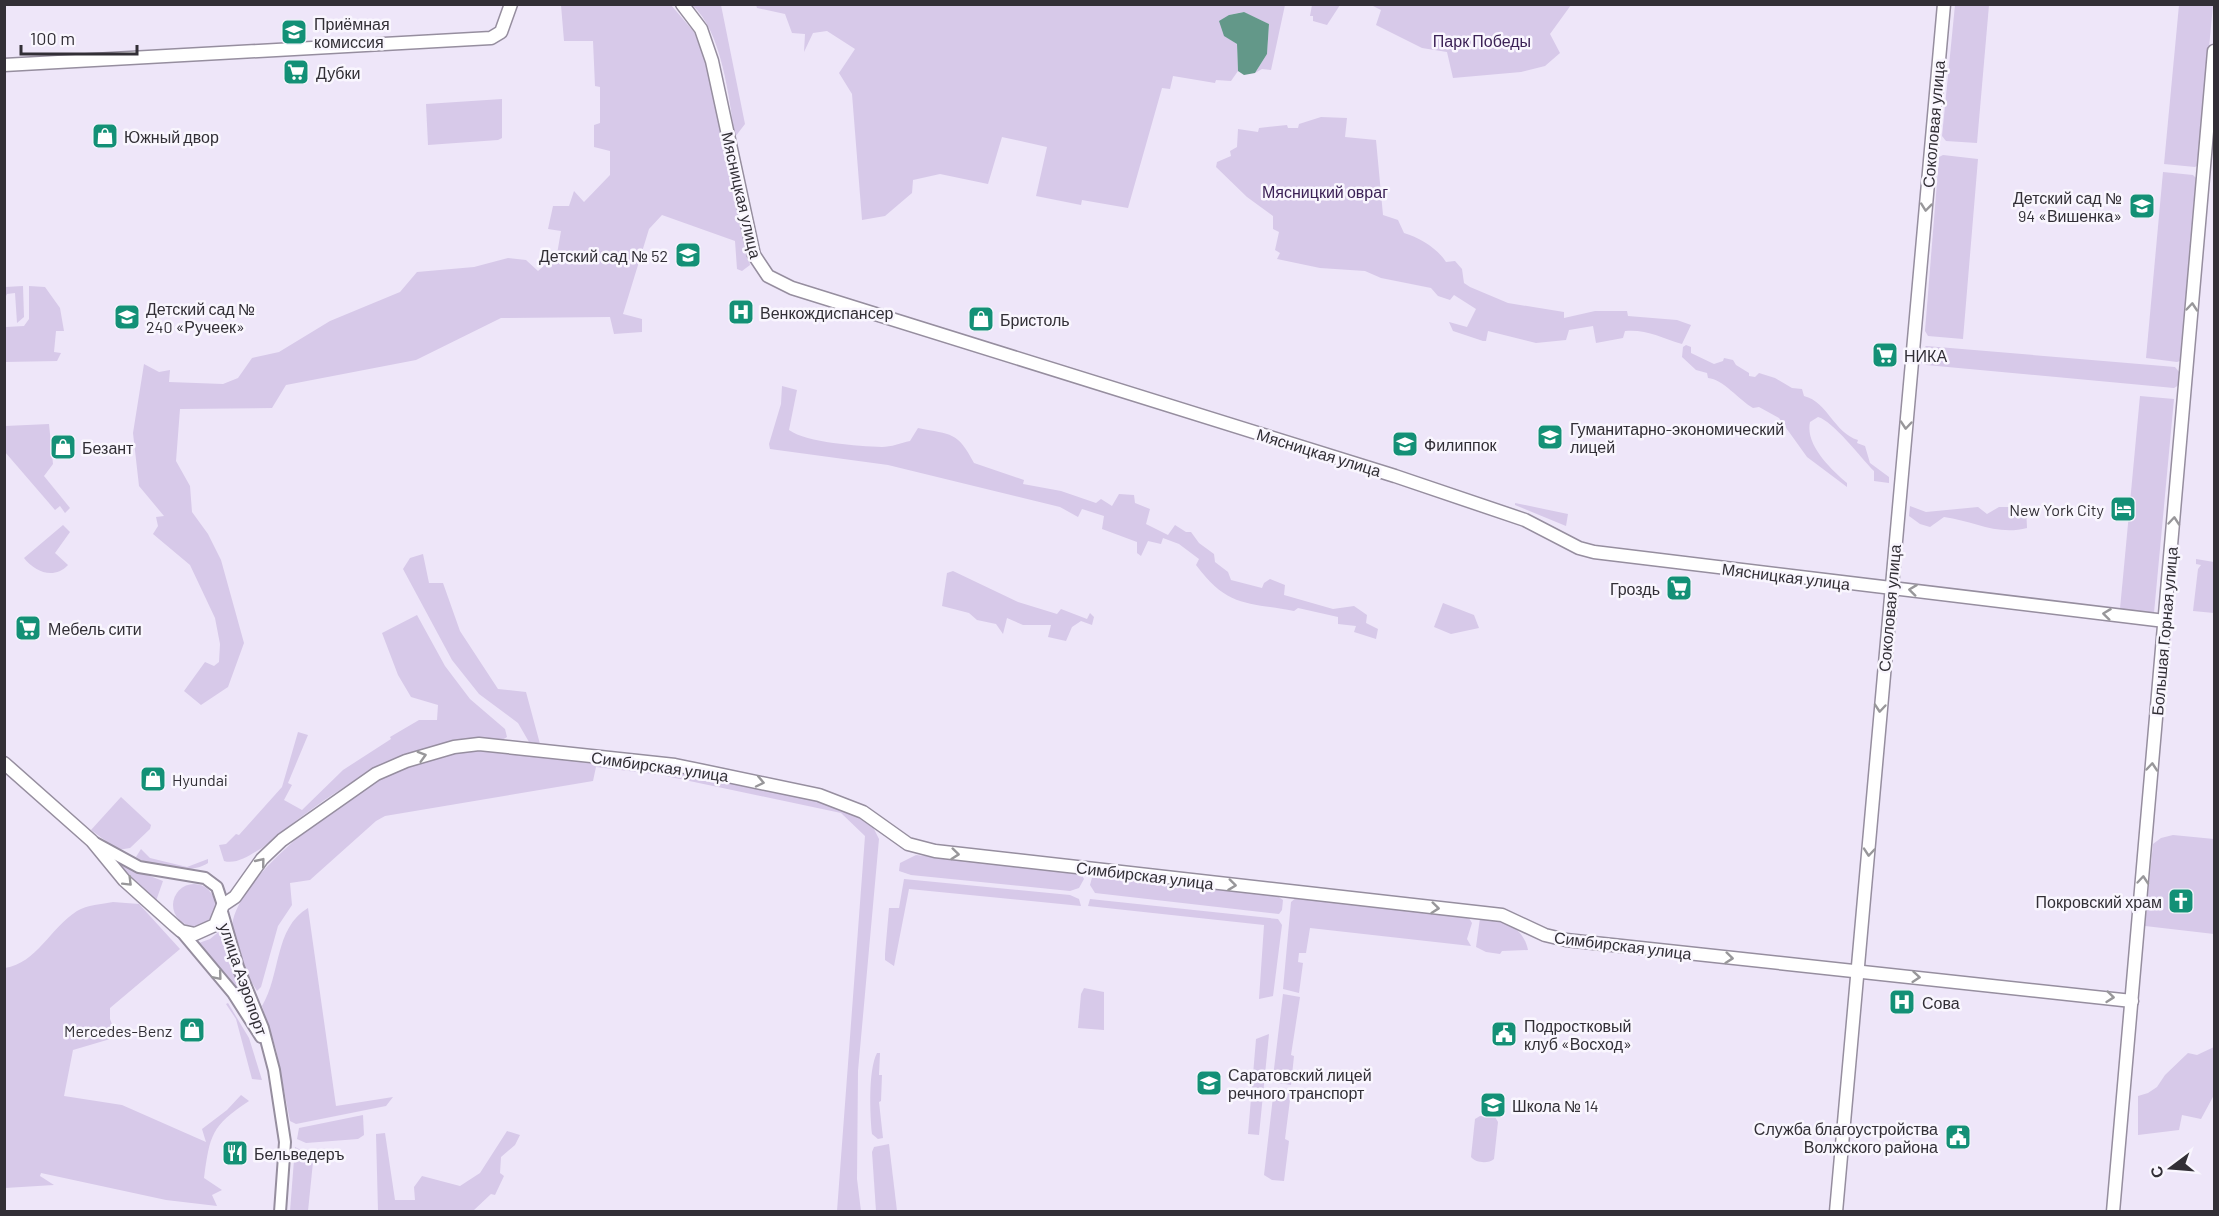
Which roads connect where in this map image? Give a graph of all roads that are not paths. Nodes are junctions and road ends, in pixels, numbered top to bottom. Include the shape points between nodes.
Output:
1 (511, 4) edge
2 (682, 4) edge
3 (1944, 4) edge
4 (2214, 51) edge
5 (4, 65) edge
6 (1890, 587) junction
7 (2165, 621) junction
8 (4, 763) edge
9 (92, 841) junction
10 (222, 909) junction
11 (181, 931) junction
12 (1858, 972) junction
13 (2132, 1001) junction
14 (266, 1045) junction
15 (280, 1212) edge
16 (1836, 1212) edge
17 (2113, 1212) edge

1 - 5 main road via 497,36
2 - 6 main road, Мясницкая улица via 701,29 712,61 754,255 762,270 777,282 1406,479 1525,520 1585,550
3 -> 6 main road, Соколовая улица
7 -> 4 main road, Большая Горная улица
7 -> 6 main road, Мясницкая улица
6 -> 12 main road, Соколовая улица
13 -> 7 main road, Большая Горная улица
8 - 9 main road, улица Аэропорт
9 - 10 main road, улица Аэропорт via 139,867 205,878 217,887
9 -> 11 main road, улица Аэропорт via 124,880
10 - 11 main road, улица Аэропорт via 214,925 202,932
10 -> 12 main road, Симбирская улица via 282,840 376,774 453,747 479,744 675,765 819,795 863,812 908,844 936,851 1502,915 1566,940
10 - 14 main road, улица Аэропорт
11 -> 14 main road, улица Аэропорт via 233,993
12 -> 13 main road, Симбирская улица
12 - 16 main road, Соколовая улица
13 - 17 main road, Большая Горная улица
14 - 15 main road, улица Аэропорт via 285,1142

